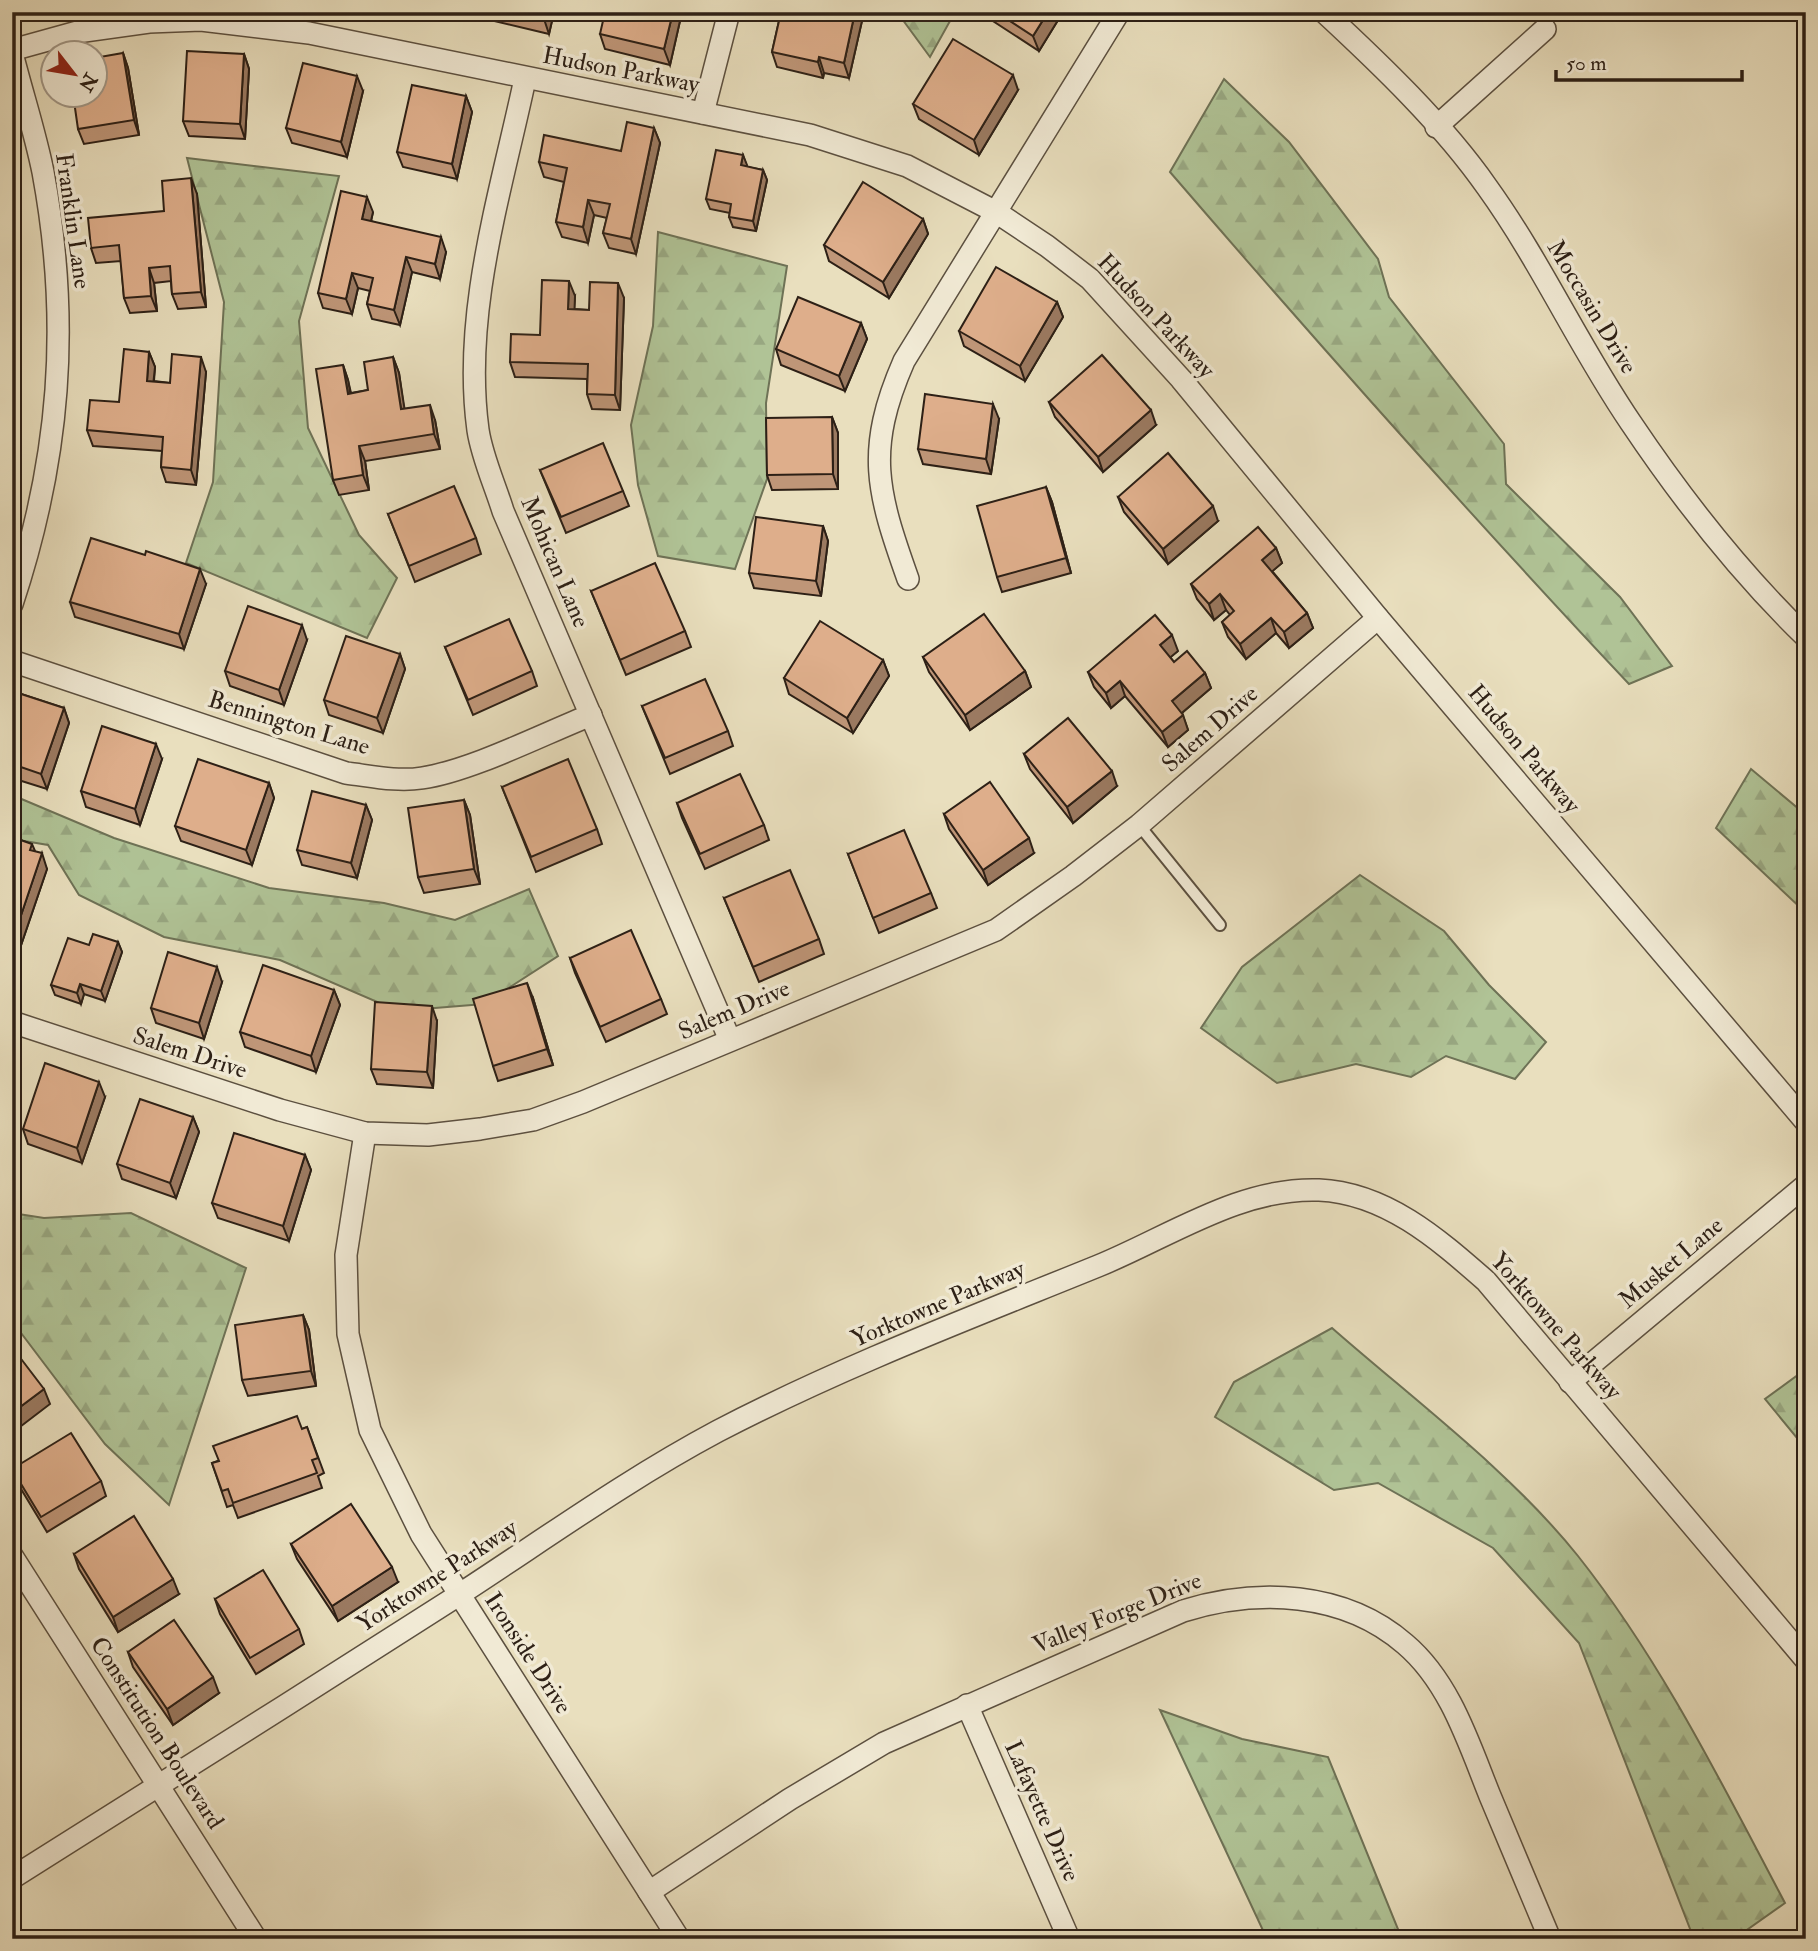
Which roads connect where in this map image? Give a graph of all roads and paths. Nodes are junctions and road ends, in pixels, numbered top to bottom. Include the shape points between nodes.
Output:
1 (729, 12) edge
2 (1119, 12) edge
3 (1324, 12) edge
4 (310, 22) edge
5 (1545, 29) dead end
6 (12, 52) edge
7 (525, 79) junction
8 (703, 113) junction
9 (1436, 127) junction
10 (996, 212) junction
11 (908, 579) dead end
12 (12, 604) edge
13 (1378, 618) junction
14 (1806, 637) edge
15 (12, 661) edge
16 (590, 715) junction
17 (1139, 825) junction
18 (1220, 925) dead end
19 (12, 1022) edge
20 (730, 1040) junction
21 (1806, 1122) edge
22 (365, 1133) junction
23 (1806, 1185) edge
24 (1570, 1382) junction
25 (12, 1556) edge
26 (460, 1594) junction
27 (1806, 1660) edge
28 (967, 1705) junction
29 (159, 1785) junction
30 (12, 1878) edge
31 (649, 1892) junction
32 (256, 1939) edge
33 (679, 1939) edge
34 (1069, 1939) edge
35 (1550, 1939) edge

1 - 8 street
2 - 10 street
3 - 9 street, Moccasin Drive
4 - 6 street, Hudson Parkway via 149,22 76,32
4 - 7 street, Hudson Parkway
5 - 9 street
6 - 12 street, Franklin Lane via 42,171 60,315 51,454 31,546
7 - 8 street, Hudson Parkway
7 - 16 street, Mohican Lane via 482,277 474,368 478,432 503,512
8 - 10 street, Hudson Parkway via 810,135 907,166
9 - 14 street, Moccasin Drive via 1486,185 1630,422 1730,556
10 - 11 street via 904,362 887,401 879,445 881,495
10 - 13 street, Hudson Parkway via 1090,279 1181,379
13 - 17 street, Salem Drive
13 - 21 street, Hudson Parkway
15 - 16 street, Bennington Lane via 346,773 393,779 423,778 462,767
16 - 20 street, Mohican Lane
17 - 18 lane
17 - 20 street, Salem Drive via 996,930
19 - 22 street, Salem Drive via 280,1110
20 - 22 street, Salem Drive via 533,1120 428,1135
22 - 26 street, Ironside Drive via 346,1255 348,1334 370,1430 421,1534
23 - 24 street, Musket Lane
24 - 26 street, Yorktowne Parkway via 1486,1281 1433,1234 1403,1216 1343,1193 1268,1194 892,1350 720,1431 617,1489
24 - 27 street, Yorktowne Parkway
25 - 29 street, Constitution Boulevard
26 - 29 street, Yorktowne Parkway
26 - 31 street, Ironside Drive
28 - 31 street, Valley Forge Drive via 884,1743
28 - 34 street, Lafayette Drive
28 - 35 street, Valley Forge Drive via 1183,1611 1222,1599 1265,1596 1343,1609 1406,1644 1448,1696
29 - 30 street, Yorktowne Parkway
29 - 32 street, Constitution Boulevard
31 - 33 street, Ironside Drive

